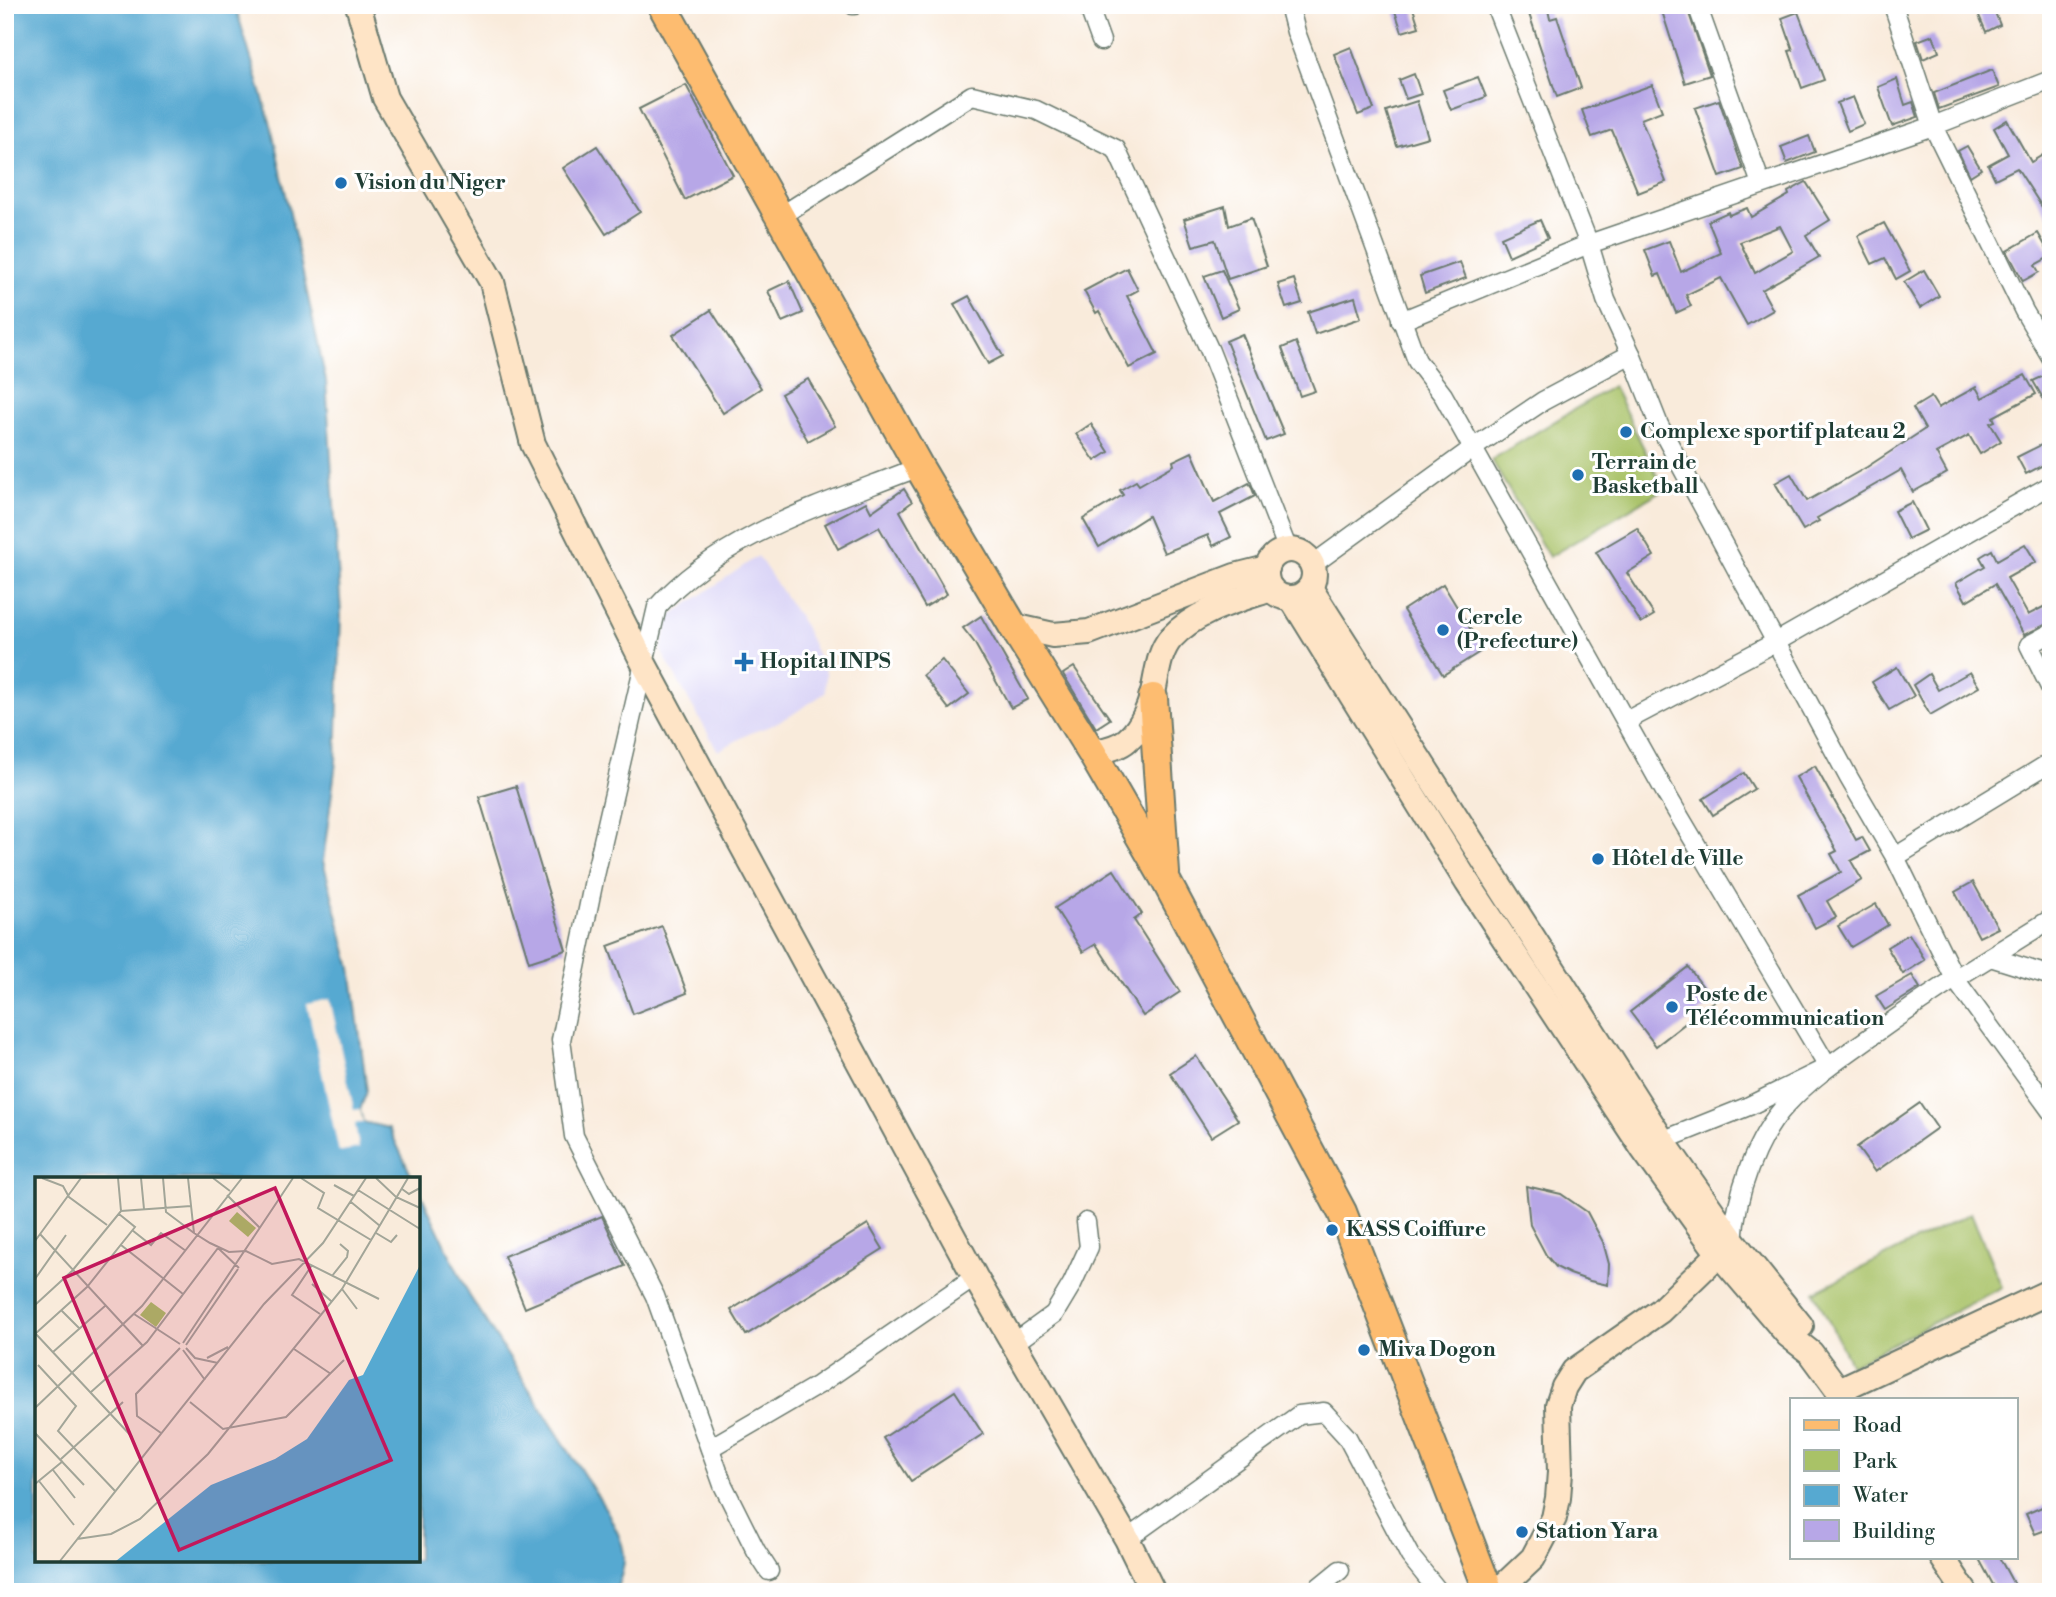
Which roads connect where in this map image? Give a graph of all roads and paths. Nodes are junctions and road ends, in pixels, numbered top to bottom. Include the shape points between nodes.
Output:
1 (358, 5) edge
2 (662, 5) edge
3 (1088, 5) edge
4 (1289, 5) edge
5 (1495, 5) edge
6 (1697, 5) edge
7 (1893, 5) edge
8 (1101, 41) dead end
9 (2051, 80) edge
10 (1933, 126) junction
11 (1761, 184) junction
12 (779, 217) junction
13 (1589, 244) junction
14 (1401, 321) junction
15 (1631, 354) junction
16 (2051, 356) edge
17 (1473, 448) junction
18 (919, 467) junction
19 (2051, 485) edge
20 (1288, 550) joint
21 (1290, 582) junction
22 (1013, 626) junction
23 (2051, 633) edge
24 (1776, 642) junction
25 (644, 664) junction
26 (2051, 689) edge
27 (1153, 698) junction
28 (1626, 721) junction
29 (1388, 733) junction
30 (1093, 754) junction
31 (2051, 762) edge
32 (1895, 856) junction
33 (1488, 868) junction
34 (1165, 879) junction
35 (1468, 882) junction
36 (2051, 919) edge
37 (1990, 957) junction
38 (2051, 976) edge
39 (1955, 979) junction
40 (1598, 1061) junction
41 (1828, 1067) junction
42 (2051, 1111) edge
43 (1652, 1145) junction
44 (1086, 1222) dead end
45 (1726, 1247) junction
46 (975, 1277) junction
47 (2051, 1291) edge
48 (1014, 1343) junction
49 (1842, 1395) edge
50 (710, 1448) junction
51 (1127, 1539) junction
52 (1943, 1558) edge
53 (1340, 1570) dead end
54 (769, 1571) dead end
55 (1153, 1592) edge
56 (1313, 1592) edge
57 (1439, 1592) edge
58 (1489, 1592) edge
59 (1497, 1592) edge
60 (1965, 1592) edge

1 - 25 street via 385,98 492,282 533,444
2 - 12 main road
3 - 8 street
4 - 14 street
5 - 13 street
6 - 11 street
7 - 10 street
9 - 10 street
10 - 11 street
10 - 16 street
11 - 13 street
12 - 18 main road
12 - 20 street via 972,95 1036,110 1116,149 1209,351
13 - 14 street
13 - 15 street via 1606,300
14 - 17 street via 1417,361
15 - 17 street via 1543,401
15 - 24 street via 1659,425
17 - 21 street
17 - 28 street
18 - 22 main road
18 - 25 street via 770,526 721,555 671,591 657,607
19 - 24 street
20 - 21 street via 1271,559
21 - 22 street via 1235,576 1089,632 1053,635
21 - 27 street via 1219,606 1187,623 1168,640 1159,660
21 - 29 street
22 - 30 main road
23 - 26 street via 2029,645
24 - 28 street
24 - 32 street
25 - 46 street
25 - 50 street via 561,1041 574,1136 655,1296
27 - 30 street via 1127,741
27 - 34 main road
28 - 41 street
29 - 33 street
29 - 35 street
30 - 34 main road
31 - 32 street
32 - 39 street
33 - 35 street
33 - 40 street
34 - 58 main road via 1342,1212
35 - 40 street
36 - 37 street
37 - 38 street
37 - 39 street
39 - 41 street
39 - 42 street
40 - 43 street
41 - 43 street via 1749,1106
41 - 45 street via 1787,1104 1768,1129
43 - 45 street
44 - 48 street via 1089,1247 1072,1284 1054,1314
45 - 49 street via 1788,1335 1811,1353
45 - 59 street via 1660,1311 1574,1371 1558,1405 1560,1472 1554,1518 1533,1558
46 - 48 street
46 - 50 street via 818,1385
47 - 49 street
48 - 51 street
50 - 54 street via 723,1485
51 - 55 street
51 - 57 street via 1299,1415 1324,1412 1347,1437 1410,1556
52 - 60 street
53 - 56 street

